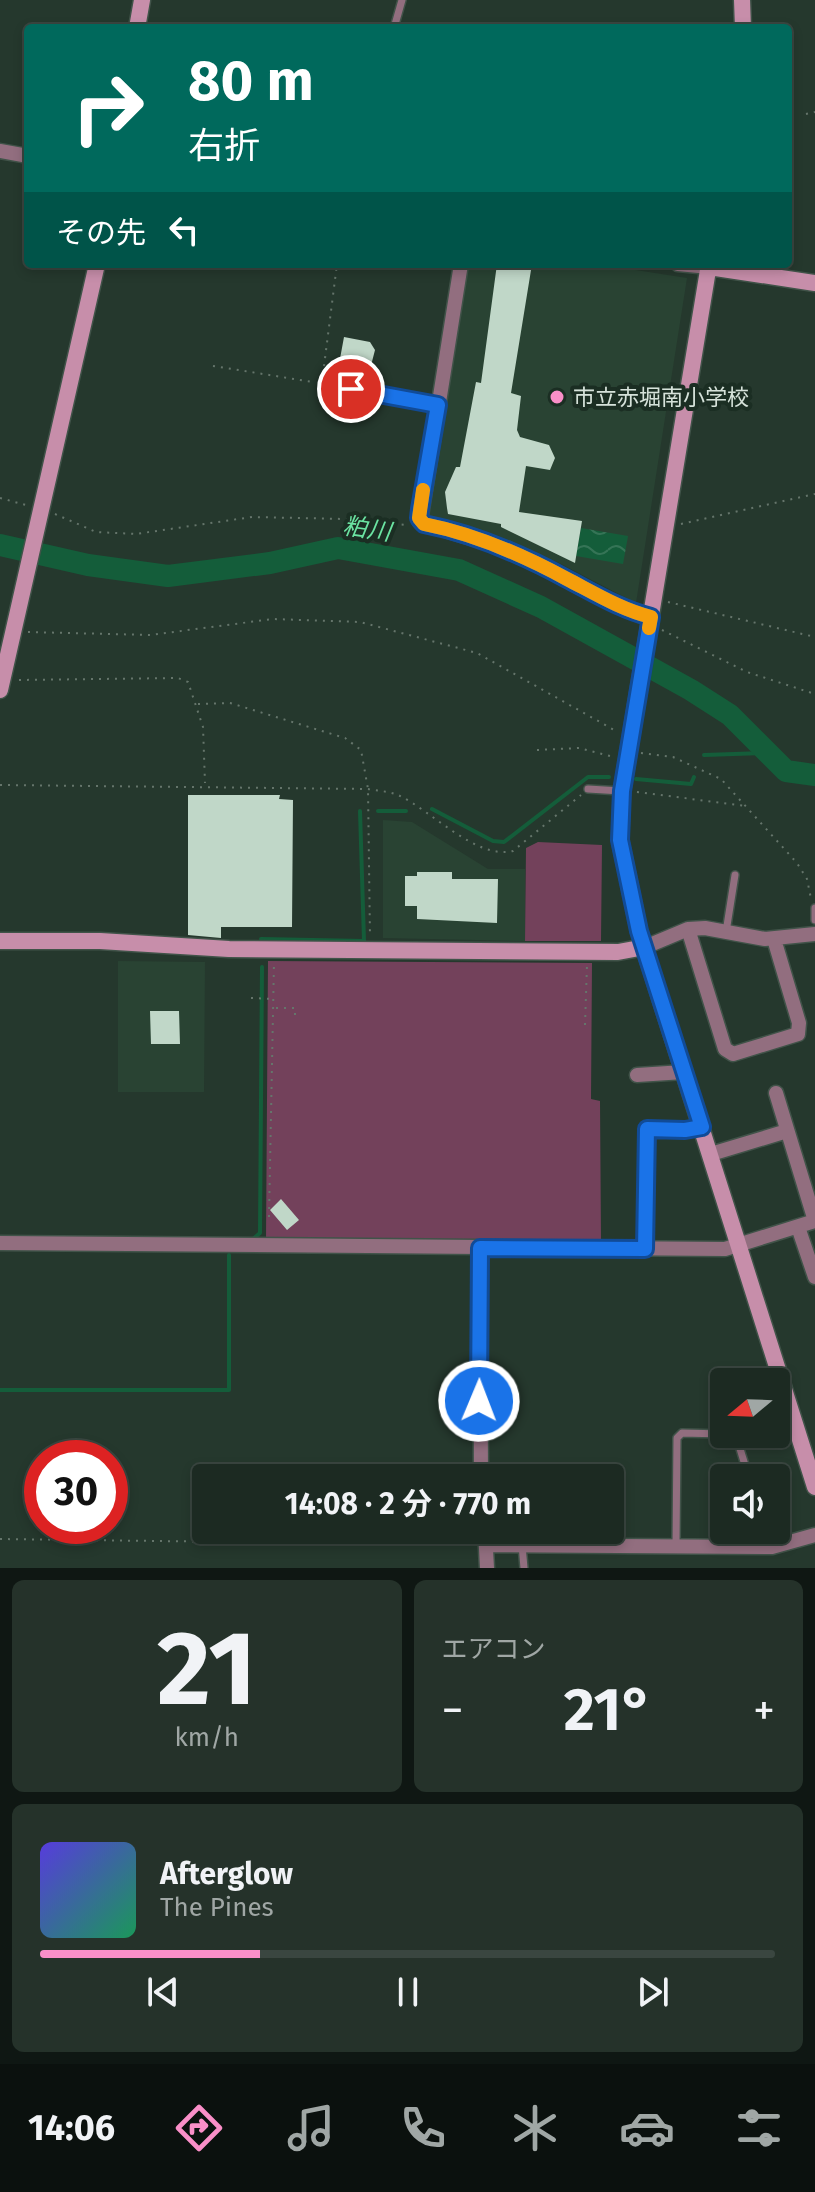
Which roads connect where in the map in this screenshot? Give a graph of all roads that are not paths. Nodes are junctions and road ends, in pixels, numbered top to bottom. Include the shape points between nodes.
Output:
1 (142, 0) edge
2 (402, 0) edge
3 (742, 0) edge
4 (138, 24) edge
5 (395, 24) edge
6 (743, 24) edge
7 (0, 151) edge
8 (24, 155) edge
9 (96, 268) edge
10 (460, 268) edge
11 (709, 268) edge
12 (721, 268) edge
13 (815, 283) edge
14 (322, 383) road end
15 (438, 405) junction
16 (652, 625) junction
17 (1, 685) edge
18 (588, 789) road end
19 (622, 791) junction
20 (735, 875) dead end
21 (814, 908) edge
22 (815, 920) edge
23 (688, 929) junction
24 (726, 932) junction
25 (815, 934) edge
26 (774, 939) junction
27 (0, 941) edge
28 (645, 947) junction
29 (684, 1072) junction
30 (637, 1075) dead end
31 (776, 1093) dead end
32 (702, 1127) junction
33 (787, 1131) junction
34 (711, 1154) junction
35 (815, 1221) edge
36 (798, 1227) junction
37 (0, 1243) edge
38 (741, 1246) junction
39 (480, 1248) junction
40 (645, 1249) junction
41 (815, 1277) edge
42 (710, 1434) edge
43 (481, 1464) edge
44 (815, 1487) edge
45 (815, 1535) edge
46 (485, 1544) edge
47 (517, 1544) edge
48 (522, 1545) junction
49 (676, 1545) junction
50 (766, 1546) joint
51 (487, 1568) edge
52 (524, 1568) edge

1 - 4 street
2 - 5 lane
3 - 6 street
7 - 8 street
9 - 17 street
10 - 15 street
11 - 16 street
12 - 13 street
14 - 15 lane
15 - 16 street via 420,522 508,549
16 - 19 street
18 - 19 lane
19 - 28 street via 622,850
20 - 24 lane
21 - 22 lane
23 - 24 street
23 - 26 street via 725,1049 733,1054 798,1034
23 - 28 street
24 - 26 street
25 - 26 street
27 - 28 street via 371,950 618,952
28 - 29 street
29 - 30 street
29 - 32 street
31 - 33 street
32 - 34 street
32 - 40 street via 647,1129
33 - 34 street
33 - 35 street
34 - 38 street
35 - 36 street
36 - 38 street
36 - 41 street
37 - 39 street
38 - 40 street
38 - 44 street
39 - 40 street
39 - 43 street
42 - 49 lane via 682,1433 677,1438
45 - 50 street
46 - 51 street
47 - 48 street
48 - 49 street
48 - 52 lane
49 - 50 street

